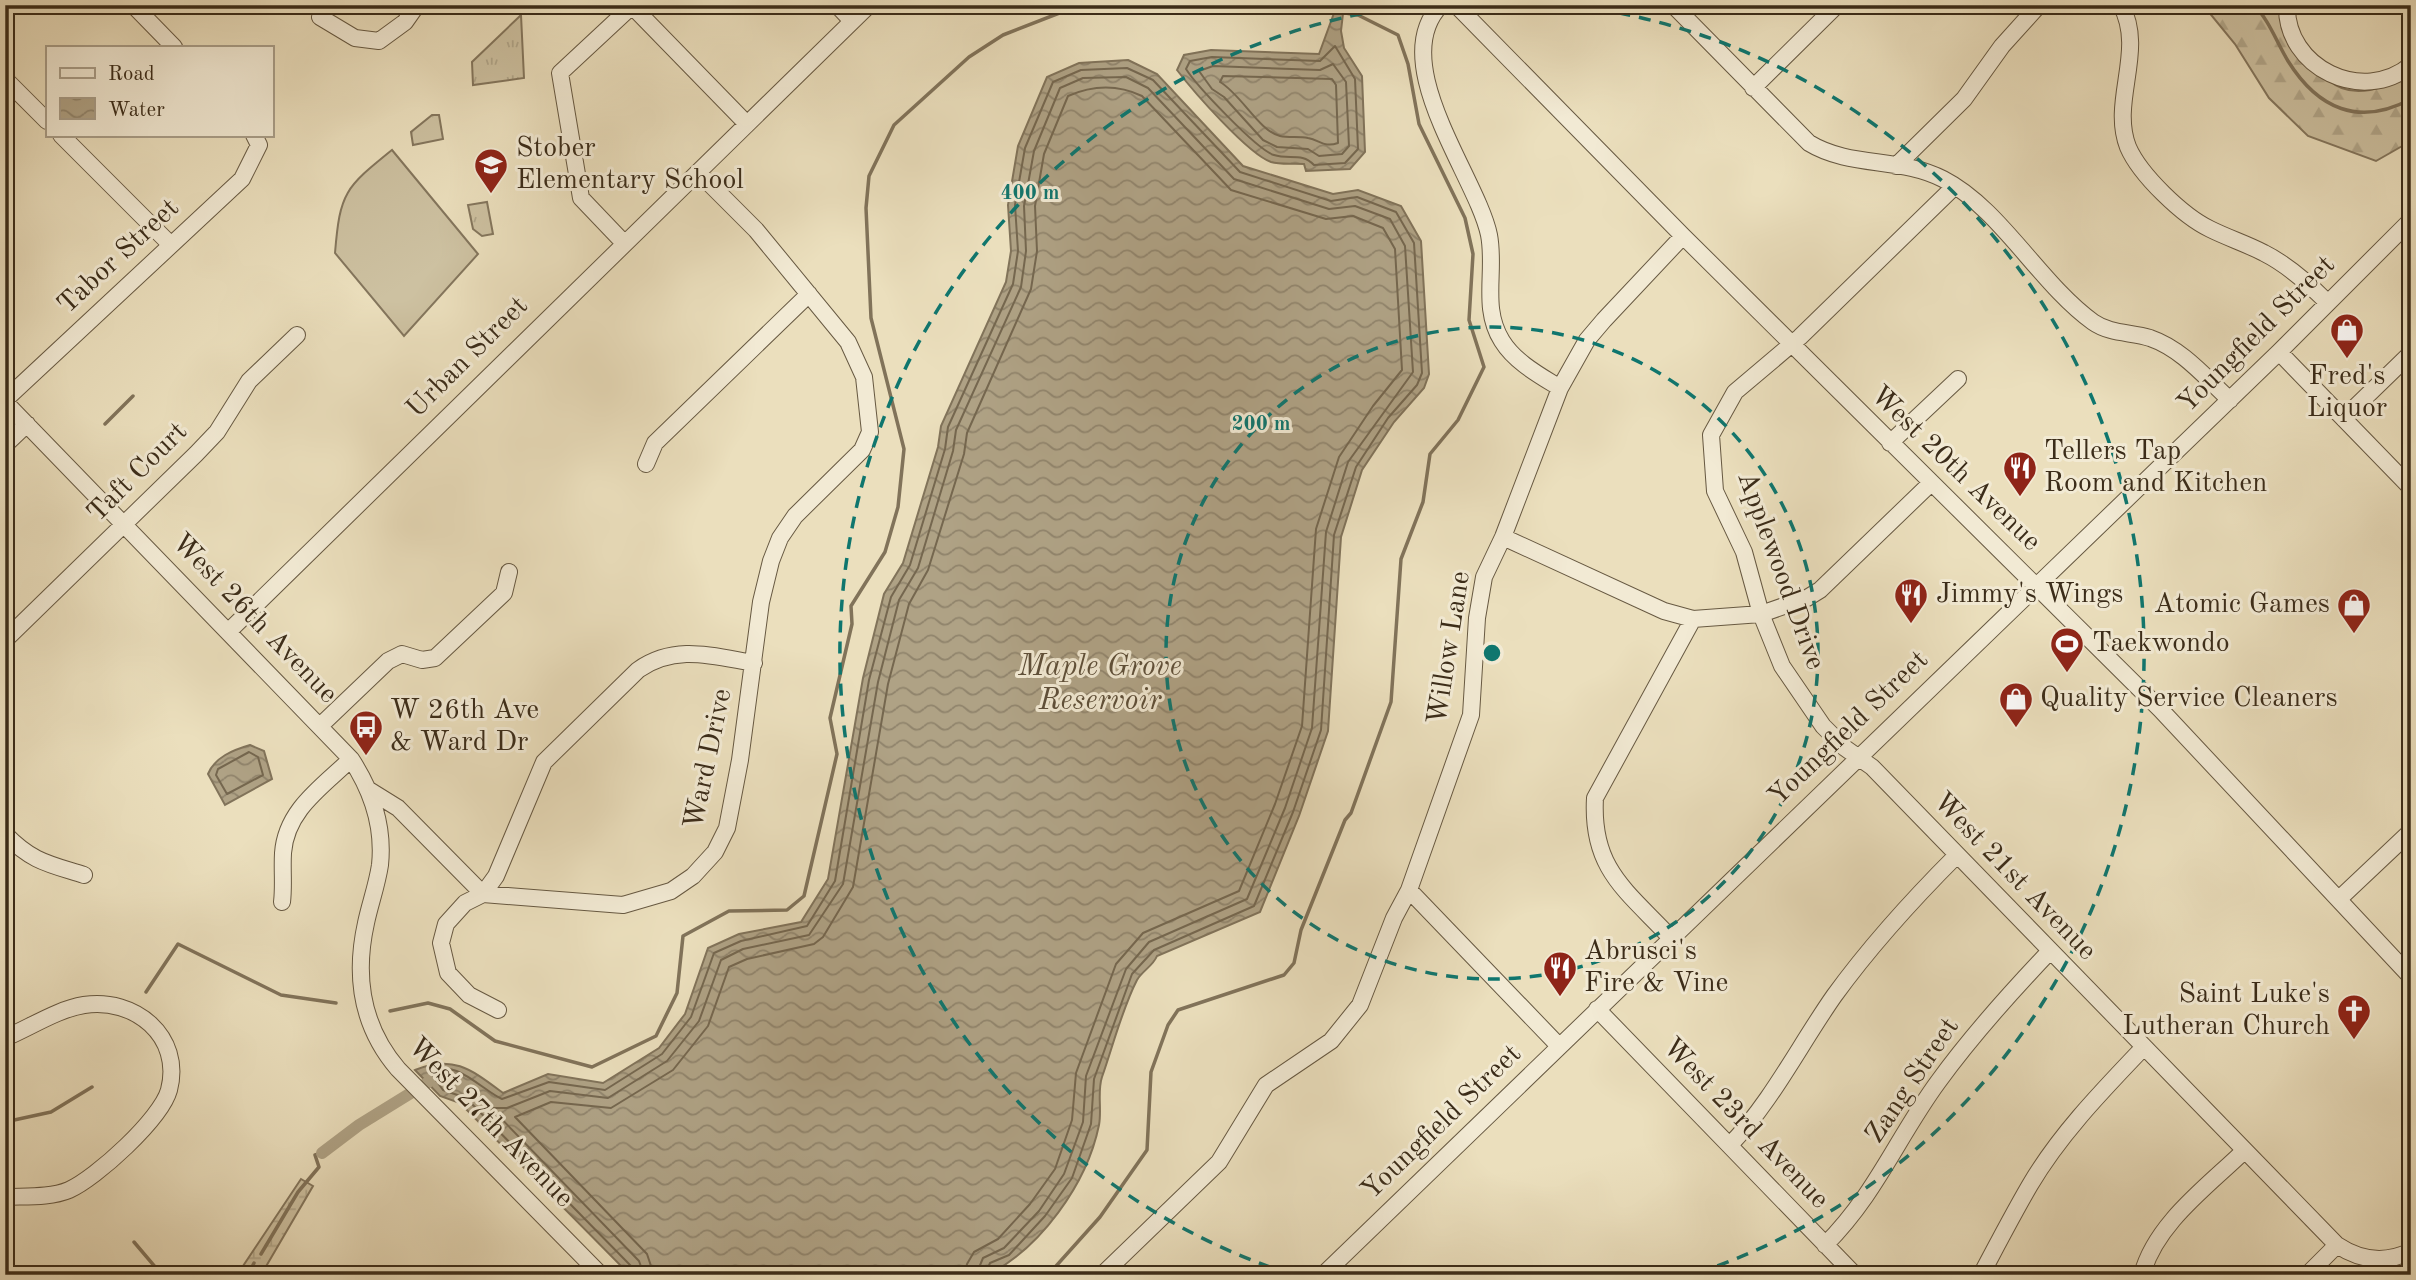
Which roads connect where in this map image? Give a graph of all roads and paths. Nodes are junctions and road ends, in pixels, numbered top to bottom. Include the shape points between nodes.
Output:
1 (133, 5) edge
2 (417, 5) edge
3 (837, 5) edge
4 (869, 5) edge
5 (1441, 5) edge
6 (1456, 5) edge
7 (1674, 5) edge
8 (1837, 5) edge
9 (2039, 5) edge
10 (2121, 5) edge
11 (2287, 5) edge
12 (632, 6) edge
13 (320, 17) dead end
14 (852, 21) junction
15 (173, 46) edge
16 (2411, 65) edge
17 (5, 79) edge
18 (1753, 88) junction
19 (46, 120) edge
20 (747, 123) junction
21 (62, 136) edge
22 (257, 140) edge
23 (1896, 166) junction
24 (699, 173) junction
25 (1955, 186) junction
26 (2411, 220) edge
27 (1682, 236) junction
28 (624, 242) junction
29 (170, 244) junction
30 (808, 294) junction
31 (2327, 302) junction
32 (298, 335) dead end
33 (1791, 342) junction
34 (2279, 352) junction
35 (2411, 353) edge
36 (1958, 379) dead end
37 (1560, 388) junction
38 (2230, 400) junction
39 (5, 401) edge
40 (2344, 418) junction
41 (27, 425) junction
42 (1890, 443) junction
43 (5, 446) edge
44 (646, 464) dead end
45 (1931, 484) junction
46 (2411, 488) edge
47 (125, 524) junction
48 (1503, 537) junction
49 (509, 572) dead end
50 (2036, 586) junction
51 (1761, 614) junction
52 (1693, 619) junction
53 (229, 631) junction
54 (5, 640) edge
55 (754, 663) junction
56 (321, 725) junction
57 (1859, 755) junction
58 (351, 759) junction
59 (369, 790) junction
60 (2411, 831) edge
61 (5, 834) edge
62 (1958, 855) junction
63 (84, 875) dead end
64 (1409, 890) junction
65 (483, 894) junction
66 (2339, 899) junction
67 (282, 902) dead end
68 (369, 911) joint
69 (1671, 938) junction
70 (2050, 951) junction
71 (2411, 977) edge
72 (1597, 1009) junction
73 (498, 1010) dead end
74 (5, 1038) edge
75 (1559, 1046) junction
76 (2143, 1048) junction
77 (1730, 1145) junction
78 (2244, 1151) junction
79 (5, 1197) edge
80 (1825, 1245) junction
81 (2337, 1245) junction
82 (2411, 1251) edge
83 (601, 1275) edge
84 (1102, 1275) edge
85 (1323, 1275) edge
86 (1855, 1275) edge
87 (1981, 1275) edge
88 (2141, 1275) edge
89 (2308, 1275) edge

1 - 15 street
2 - 13 street via 405,22 379,41 355,38
3 - 14 street
4 - 14 street, Urban Street
5 - 37 street via 1427,29 1425,60 1433,105 1484,217 1491,252 1493,321 1517,359
6 - 27 street, West 20th Avenue
7 - 18 street
8 - 18 street
9 - 23 street via 1964,99
10 - 31 street via 2129,23 2131,48 2123,119 2134,158 2191,218 2279,261
11 - 16 street via 2289,23 2302,52 2330,74 2353,82 2376,81
12 - 20 street
12 - 28 street via 560,73 581,198
14 - 20 street, Urban Street
17 - 19 street
18 - 23 street via 1816,147 1844,158
20 - 24 street, Urban Street
21 - 29 street
22 - 29 street, Tabor Street via 242,179
23 - 25 street via 1930,173
24 - 28 street, Urban Street
24 - 30 street via 756,230
25 - 33 street, Applewood Drive
25 - 38 street via 2094,323 2166,345
26 - 31 street, Youngfield Street
27 - 33 street, West 20th Avenue
27 - 37 street, Willow Lane via 1587,340
28 - 53 street, Urban Street
29 - 39 street, Tabor Street
30 - 44 street via 655,443
30 - 55 street, Ward Drive via 855,353 864,377 870,432 862,450 795,516 780,538 761,602
31 - 34 street, Youngfield Street
32 - 47 street, Taft Court via 249,381 218,432
33 - 42 street, West 20th Avenue
33 - 51 street, Applewood Drive via 1735,392 1711,435 1716,491 1744,552
34 - 38 street, Youngfield Street
34 - 40 street
35 - 40 street
36 - 42 street
37 - 48 street, Willow Lane
38 - 50 street, Youngfield Street
39 - 41 street, West 26th Avenue
40 - 46 street
41 - 43 street
41 - 47 street, West 26th Avenue
42 - 45 street, West 20th Avenue
45 - 50 street, West 20th Avenue
45 - 51 street via 1820,590
47 - 53 street, West 26th Avenue
47 - 54 street, Taft Court
48 - 52 street via 1664,611
48 - 64 street, Willow Lane via 1481,591 1471,715
49 - 56 street via 503,593 435,658 422,660 402,654 388,660
50 - 57 street, Youngfield Street
50 - 66 street, West 20th Avenue via 2160,709
51 - 52 street
51 - 57 street, Applewood Drive via 1794,687 1830,733
52 - 69 street via 1595,798 1594,820 1602,859 1618,883
53 - 56 street, West 26th Avenue
55 - 65 street via 689,652 653,659 638,670 544,762 496,876
55 - 65 street, Ward Drive via 727,828 715,852 693,876 670,891 624,905
56 - 58 street, West 26th Avenue
57 - 62 street, West 21st Avenue
57 - 69 street, Youngfield Street
58 - 59 street, West 26th Avenue
58 - 67 street via 288,824
59 - 65 street via 398,808
59 - 68 street, West 26th Avenue via 380,852
60 - 66 street
61 - 63 street via 38,862
62 - 70 street, West 21st Avenue
62 - 77 street via 1885,931 1829,1005 1755,1119
64 - 75 street
64 - 84 street, Willow Lane via 1349,1022 1321,1049 1266,1085 1219,1162
65 - 73 street via 456,911 446,924 443,961 456,985
66 - 71 street, West 20th Avenue
68 - 83 street, West 27th Avenue via 361,949 361,991 373,1032 398,1069
69 - 72 street, Youngfield Street
70 - 76 street, West 21st Avenue
70 - 80 street, Zang Street via 2006,997 1937,1083 1863,1204
72 - 75 street, Youngfield Street
72 - 77 street, West 23rd Avenue
74 - 79 street via 81,1005 104,1003 131,1009 150,1024 166,1044 171,1065 169,1090 158,1113 91,1178 67,1191
75 - 85 street, Youngfield Street
76 - 78 street, West 21st Avenue
76 - 87 street via 2059,1143 2031,1183
77 - 80 street, West 23rd Avenue
78 - 81 street, West 21st Avenue
78 - 88 street via 2172,1222
80 - 86 street, West 23rd Avenue
81 - 82 street via 2371,1259 2396,1258
81 - 89 street

